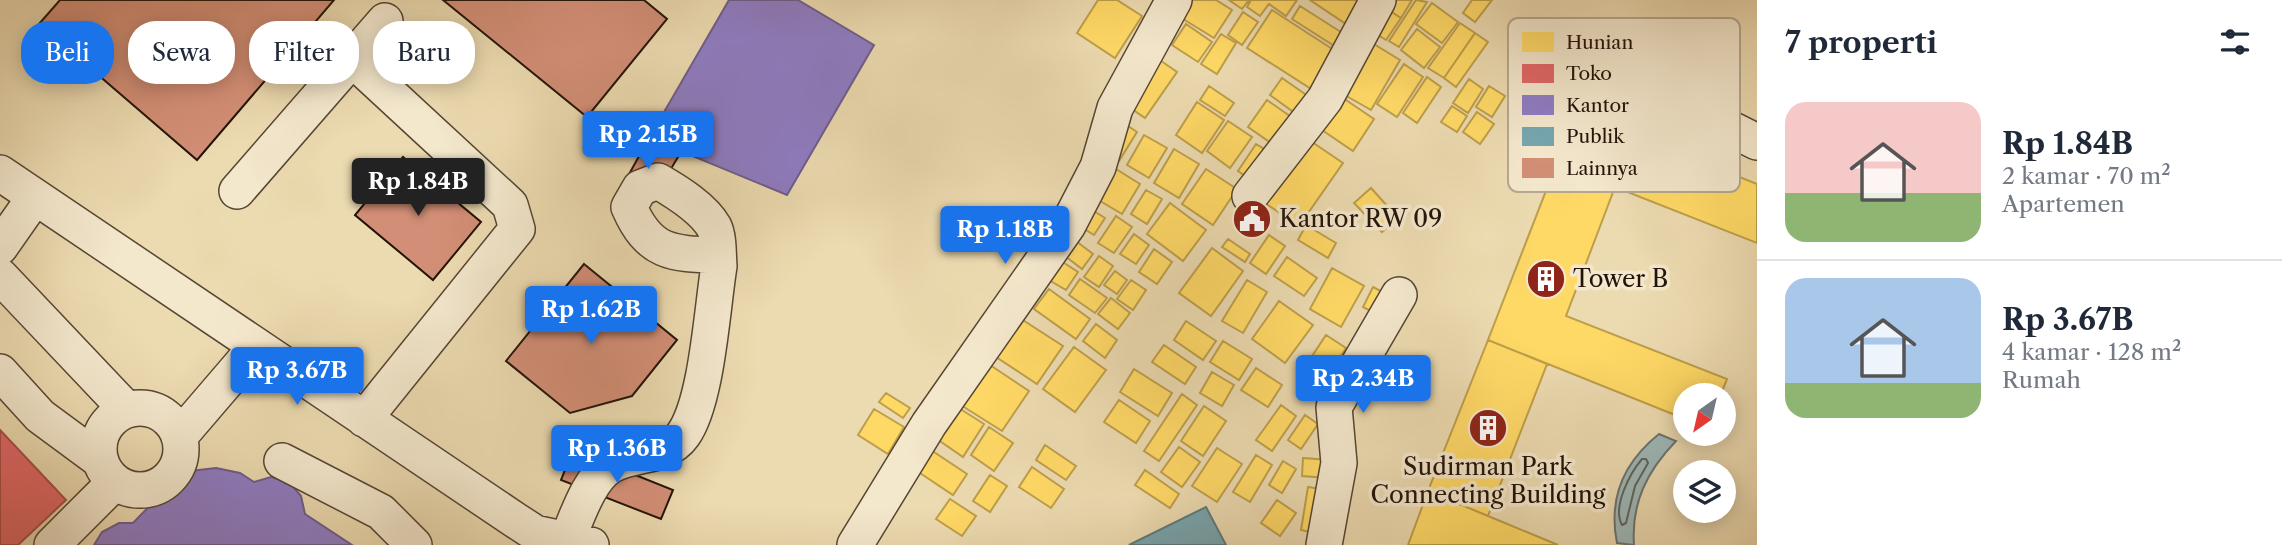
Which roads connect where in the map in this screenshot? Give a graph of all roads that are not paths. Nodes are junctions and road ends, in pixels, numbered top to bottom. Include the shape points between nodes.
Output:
1 (1174, 0) edge
2 (1378, 0) edge
3 (373, 35) edge
4 (359, 51) edge
5 (359, 65) edge
6 (330, 84) edge
7 (1740, 134) edge
8 (1757, 142) edge
9 (0, 173) edge
10 (237, 191) dead end
11 (1250, 196) dead end
12 (35, 197) junction
13 (0, 247) edge
14 (718, 255) dead end
15 (0, 276) edge
16 (1399, 295) dead end
17 (247, 339) junction
18 (0, 372) edge
19 (127, 410) junction
20 (364, 419) junction
21 (173, 427) junction
22 (282, 461) dead end
23 (119, 478) junction
24 (579, 542) edge
25 (52, 545) edge
26 (85, 545) edge
27 (414, 545) edge
28 (855, 545) edge
29 (1324, 545) edge

1 - 28 street via 1115,108 1098,167 1068,225 929,424
2 - 11 street via 1325,99
3 - 4 street
5 - 20 street via 510,205 517,229
6 - 10 street
7 - 8 street
9 - 12 street
12 - 13 street
12 - 17 street
14 - 24 street via 697,403 683,435 666,450 610,466 594,484
15 - 19 street
16 - 29 street via 1334,407 1339,463
17 - 20 street
17 - 21 street via 208,370
18 - 23 street via 40,416
19 - 21 street via 153,410
19 - 23 street via 107,424 101,436
20 - 24 street via 535,533
21 - 23 street via 180,462 173,473 153,488
22 - 27 street via 381,512
23 - 25 street
23 - 26 street

